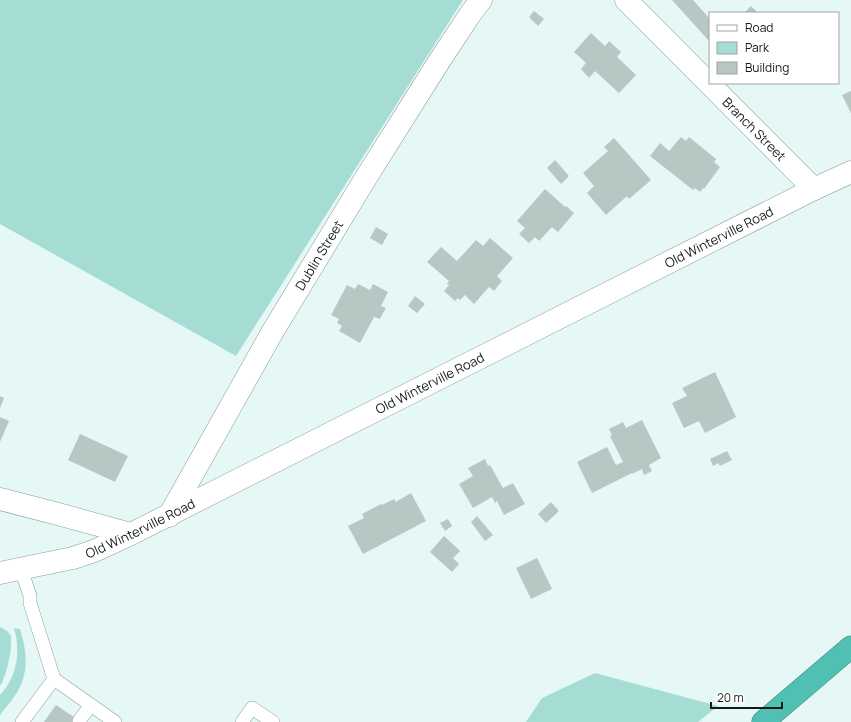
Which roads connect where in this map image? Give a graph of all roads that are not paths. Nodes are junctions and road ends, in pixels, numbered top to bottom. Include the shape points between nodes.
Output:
1 (481, 0) edge
2 (626, 0) edge
3 (709, 83) edge
4 (710, 84) edge
5 (851, 172) edge
6 (814, 189) junction
7 (0, 499) edge
8 (168, 516) junction
9 (131, 534) junction
10 (22, 569) junction
11 (0, 573) edge
12 (851, 647) edge
13 (54, 679) junction
14 (91, 705) junction
15 (79, 721) dead end
16 (22, 722) edge
17 (115, 722) edge
18 (242, 722) edge
19 (273, 722) edge
20 (763, 722) edge

1 - 8 street, Dublin Street via 470,13 367,176 273,331
2 - 3 street, Branch Street
4 - 6 street, Branch Street
5 - 6 street, Old Winterville Road
6 - 8 street, Old Winterville Road
7 - 9 street
8 - 9 street, Old Winterville Road
9 - 10 street, Old Winterville Road via 80,556
10 - 11 street, Old Winterville Road
10 - 13 lane
12 - 20 highway
13 - 14 lane
13 - 16 lane
14 - 15 lane
14 - 17 lane
18 - 19 lane via 252,708

